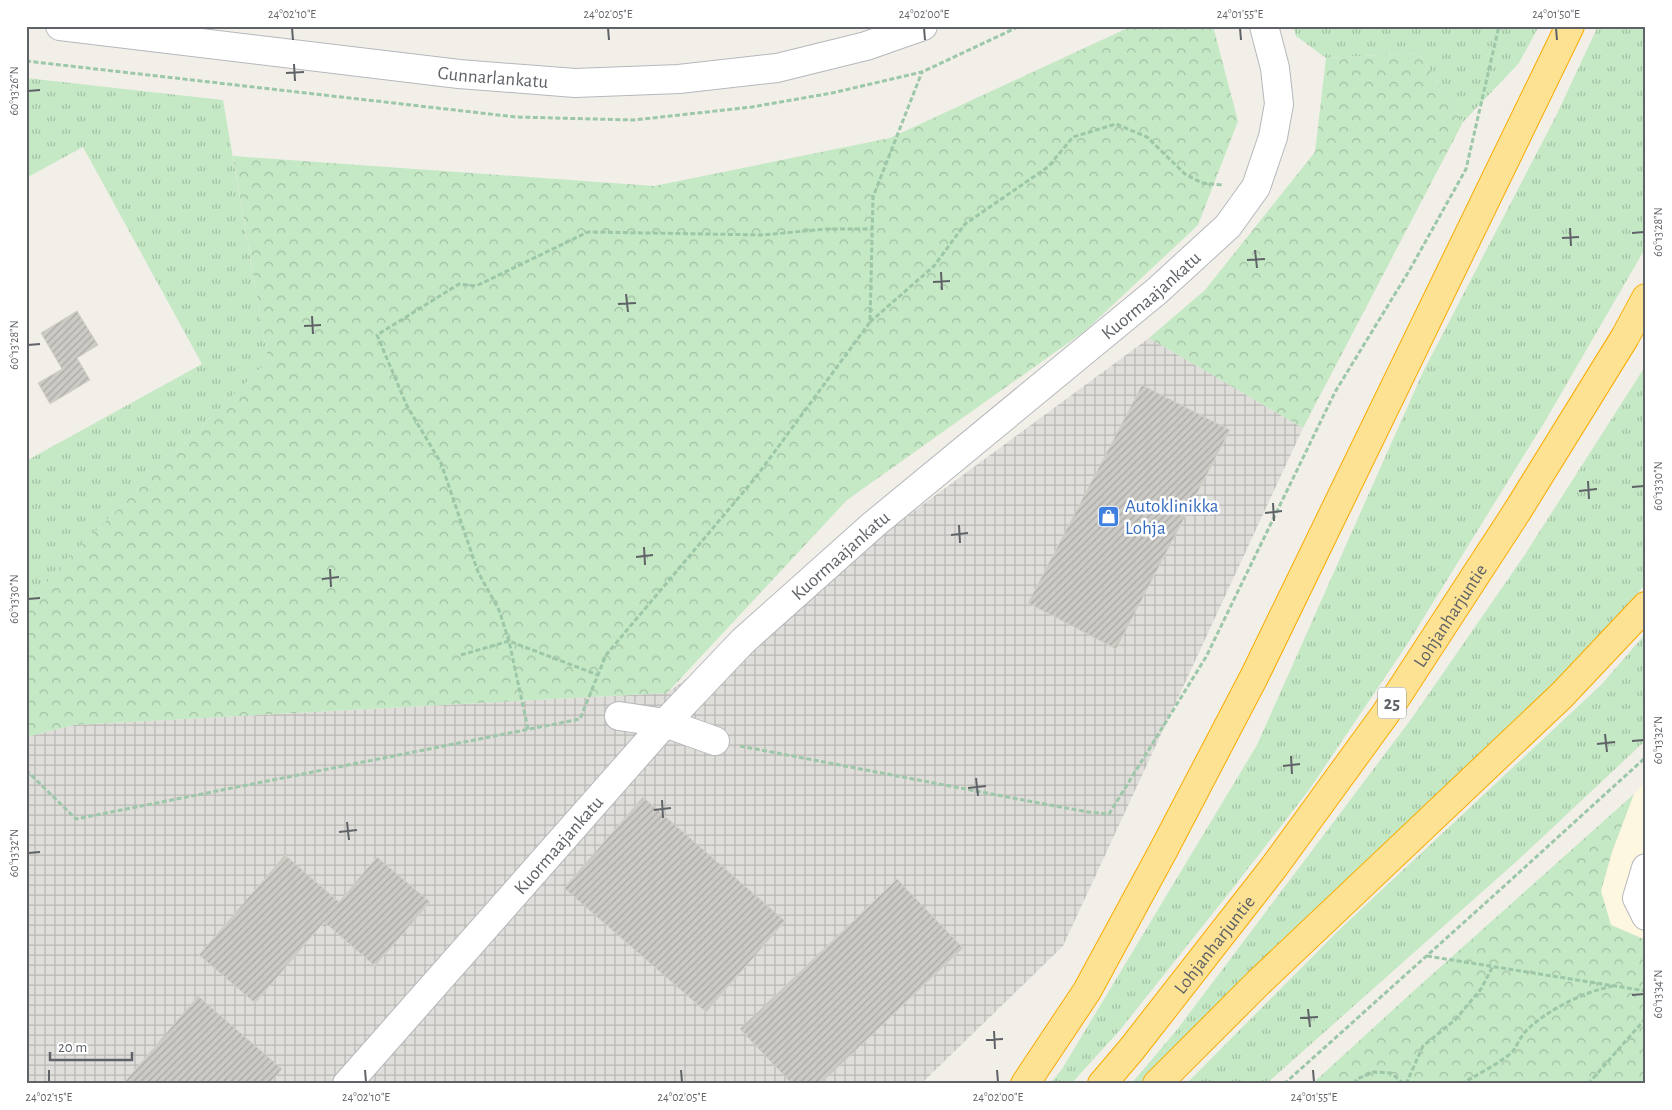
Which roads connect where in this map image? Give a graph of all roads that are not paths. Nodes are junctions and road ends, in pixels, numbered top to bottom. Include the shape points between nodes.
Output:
1 (60, 26) edge
2 (923, 26) edge
3 (1264, 26) edge
4 (1570, 26) edge
5 (1646, 298) edge
6 (1646, 606) edge
7 (619, 716) dead end
8 (665, 722) junction
9 (715, 741) road end
10 (1646, 868) edge
11 (1646, 916) edge
12 (348, 1084) edge
13 (1025, 1084) edge
14 (1102, 1084) edge
15 (1157, 1084) edge

1 - 2 street, Gunnarlankatu via 459,74 575,83 679,79 777,68 866,46
3 - 8 street, Kuormaajankatu via 1275,68 1278,104 1273,138 1256,187 1228,226 1157,291 866,531 743,641
4 - 13 highway via 1245,694 1087,991
5 - 14 highway, Lohjanharjuntie / 25 via 1518,510 1386,713 1268,874
6 - 15 highway via 1562,694 1278,962
7 - 8 street
8 - 9 street
8 - 12 street, Kuormaajankatu
10 - 11 street via 1637,898

